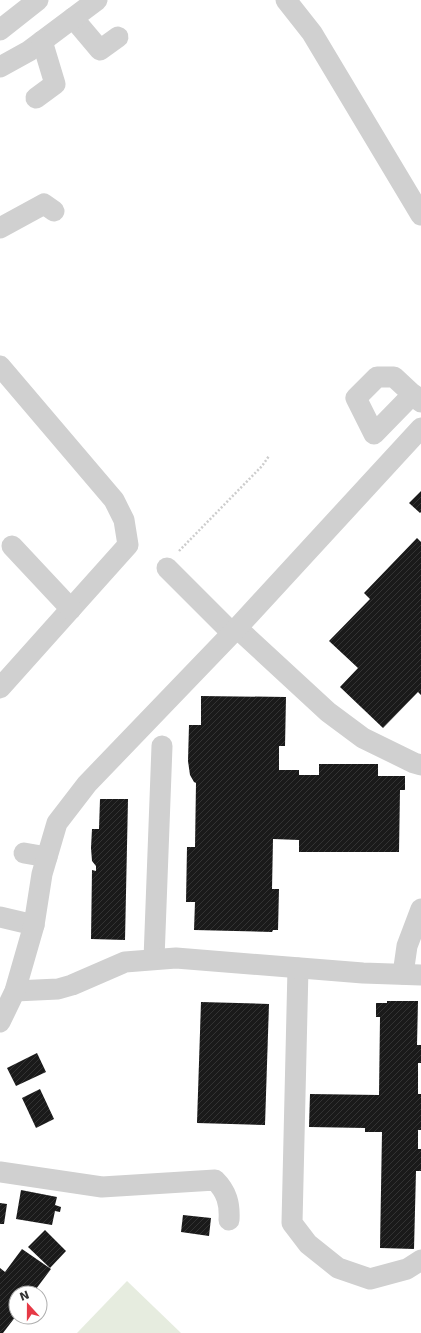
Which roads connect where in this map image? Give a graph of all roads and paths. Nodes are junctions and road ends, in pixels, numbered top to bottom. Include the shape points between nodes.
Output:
1 (38, 0) edge
2 (96, 0) edge
3 (286, 0) edge
4 (73, 18) junction
5 (0, 30) edge
6 (118, 37) dead end
7 (42, 41) junction
8 (0, 67) edge
9 (36, 98) dead end
10 (54, 211) dead end
11 (421, 215) edge
12 (0, 228) edge
13 (0, 366) edge
14 (417, 398) edge
15 (421, 428) edge
16 (374, 434) junction
17 (396, 455) junction
18 (269, 456) dead end
19 (12, 546) dead end
20 (168, 568) joint
21 (71, 610) junction
22 (235, 631) junction
23 (0, 688) edge
24 (162, 746) dead end
25 (421, 765) edge
26 (24, 852) dead end
27 (47, 857) junction
28 (421, 908) edge
29 (0, 918) edge
30 (34, 925) junction
31 (154, 959) junction
32 (298, 968) junction
33 (412, 974) edge
34 (15, 991) junction
35 (0, 1022) edge
36 (0, 1172) edge
37 (229, 1220) dead end
38 (421, 1260) edge

1 - 5 street
2 - 4 street
3 - 11 street via 312,33
4 - 6 street via 100,50
4 - 7 street
7 - 8 street
7 - 9 street via 55,84
10 - 12 street via 44,204
13 - 21 street via 114,500 124,520 128,545
14 - 16 street
14 - 16 street via 394,377 377,377 356,398
15 - 17 street
16 - 17 street
17 - 22 street
18 - 20 path via 179,550
19 - 21 street
20 - 22 street
21 - 23 street
22 - 25 street via 363,738
22 - 27 street via 87,784 57,823
24 - 31 street
26 - 27 street
27 - 30 street
28 - 33 street via 407,946
29 - 30 street
30 - 34 street
31 - 32 street via 176,958
31 - 34 street via 125,962 58,989
32 - 33 street
32 - 38 street via 292,1223 308,1244 338,1268 370,1279 407,1269
34 - 35 street
36 - 37 street via 102,1188 215,1180 224,1189 230,1208

